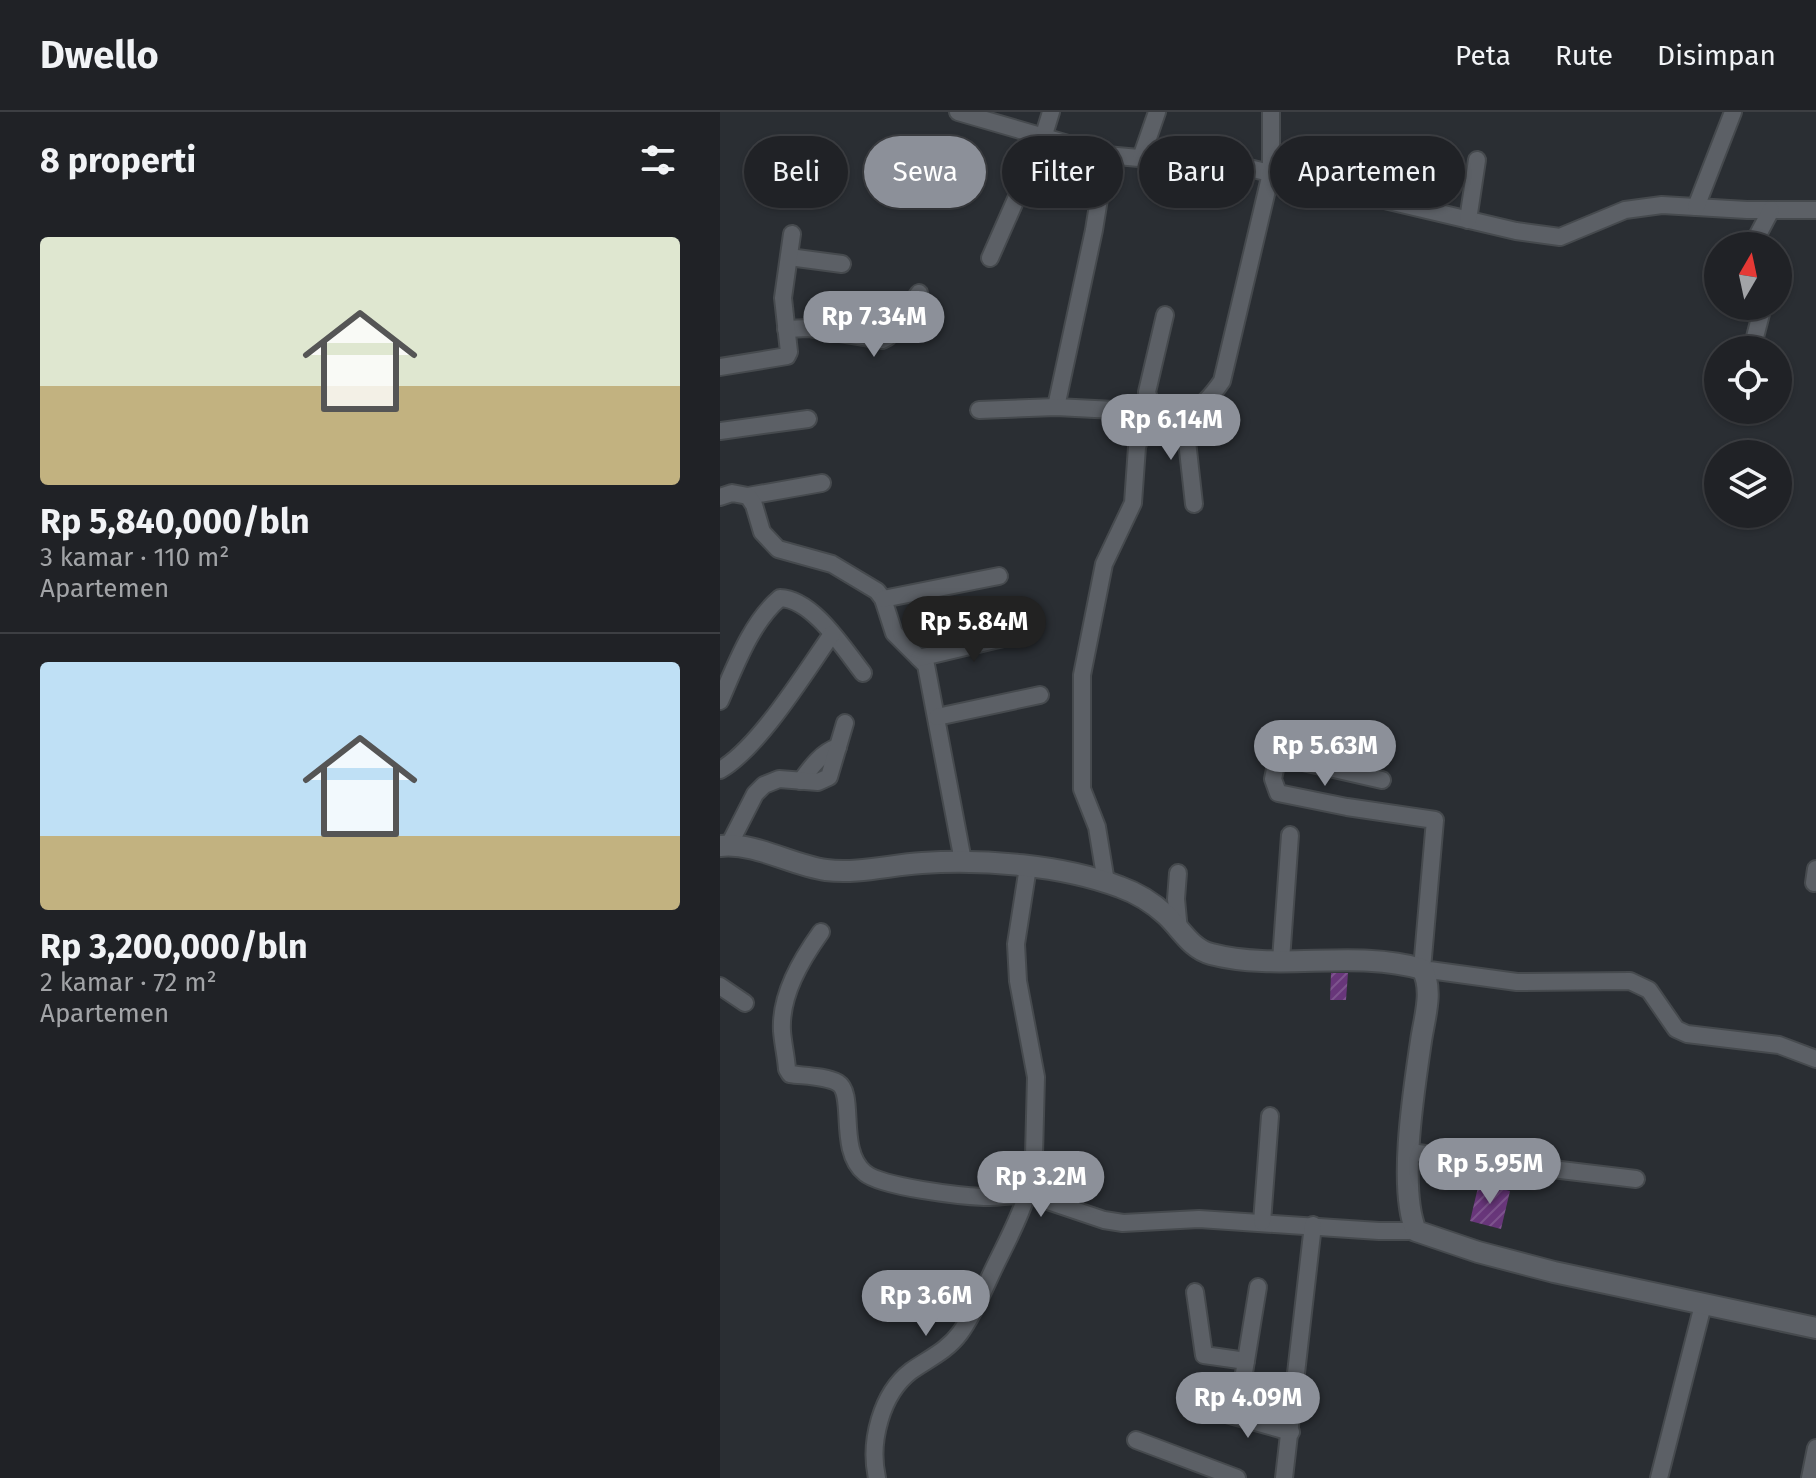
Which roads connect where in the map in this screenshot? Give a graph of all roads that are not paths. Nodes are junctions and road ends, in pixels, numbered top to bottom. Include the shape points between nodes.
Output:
1 (958, 112) edge
2 (1051, 112) edge
3 (1157, 112) edge
4 (1271, 112) edge
5 (1733, 112) edge
6 (1036, 136) edge
7 (1044, 136) edge
8 (1149, 136) edge
9 (1271, 136) edge
10 (1477, 160) dead end
11 (1270, 177) edge
12 (1696, 207) junction
13 (1012, 208) edge
14 (1098, 208) edge
15 (1418, 208) edge
16 (1771, 210) junction
17 (1816, 210) edge
18 (1468, 220) junction
19 (1759, 232) edge
20 (792, 234) dead end
21 (789, 257) junction
22 (990, 258) dead end
23 (842, 264) dead end
24 (919, 293) dead end
25 (1165, 315) dead end
26 (786, 329) junction
27 (720, 367) edge
28 (1056, 407) junction
29 (979, 410) dead end
30 (1153, 412) junction
31 (1184, 414) junction
32 (808, 419) dead end
33 (720, 431) edge
34 (822, 483) dead end
35 (748, 496) junction
36 (720, 497) edge
37 (1194, 504) dead end
38 (999, 576) dead end
39 (883, 599) junction
40 (832, 634) junction
41 (1020, 634) dead end
42 (919, 658) junction
43 (863, 673) dead end
44 (1040, 695) dead end
45 (720, 701) edge
46 (937, 717) junction
47 (845, 723) dead end
48 (720, 770) edge
49 (1382, 780) dead end
50 (1290, 835) dead end
51 (724, 845) edge
52 (963, 861) junction
53 (1028, 867) junction
54 (1178, 873) dead end
55 (1106, 882) junction
56 (1179, 931) junction
57 (821, 932) dead end
58 (1281, 960) junction
59 (1422, 969) junction
60 (720, 986) edge
61 (745, 1003) dead end
62 (1816, 1059) edge
63 (1270, 1116) dead end
64 (1409, 1152) junction
65 (1636, 1179) dead end
66 (1027, 1194) junction
67 (1262, 1222) junction
68 (1313, 1225) junction
69 (1416, 1231) junction
70 (1258, 1287) dead end
71 (1195, 1292) dead end
72 (1703, 1305) junction
73 (1816, 1328) edge
74 (1246, 1361) junction
75 (1216, 1411) dead end
76 (1237, 1416) junction
77 (1291, 1432) junction
78 (1136, 1440) dead end
79 (1816, 1448) edge
80 (877, 1478) edge
81 (1237, 1478) edge
82 (1284, 1478) edge
83 (1659, 1478) edge
84 (1810, 1478) edge

1 - 6 street
2 - 7 street
3 - 8 street
4 - 9 street
5 - 12 street
10 - 18 street
11 - 31 street via 1222,381 1206,402
12 - 16 street
12 - 18 street via 1625,210 1560,237
13 - 22 street
14 - 28 street
15 - 18 street
16 - 17 street
16 - 19 street
20 - 21 street
21 - 23 street
21 - 26 street via 783,298
24 - 26 street via 882,340
25 - 30 street via 1147,392
26 - 27 street via 787,356
28 - 29 street
28 - 30 street
30 - 31 street via 1173,409
30 - 55 street via 1137,447 1133,503 1104,564 1082,675 1082,789 1097,827
31 - 37 street
32 - 33 street
34 - 35 street
35 - 36 street
35 - 39 street via 762,532 778,549 832,564
38 - 39 street
39 - 42 street via 894,633
40 - 43 street
40 - 45 street via 798,602 780,598 762,619
40 - 48 street via 784,703 735,762
41 - 42 street
42 - 46 street via 926,665
44 - 46 street
46 - 52 street
47 - 51 street via 829,777 818,782 779,779 764,785
49 - 59 street via 1279,751 1273,779 1278,793 1435,820
50 - 58 street
51 - 52 street via 824,870
52 - 53 street
53 - 55 street
53 - 66 street via 1016,944 1036,1077
54 - 56 street
55 - 56 street via 1142,897
56 - 58 street via 1203,952
57 - 66 street via 798,968 786,1002 782,1029 787,1069 790,1074 838,1083 845,1091 849,1150 865,1174 946,1193
58 - 59 street via 1361,959
59 - 62 street via 1517,982 1630,981 1649,990 1676,1029 1687,1034 1779,1045
59 - 64 street via 1428,993
60 - 61 street
63 - 67 street
64 - 65 street
64 - 69 street via 1408,1203
66 - 67 street via 1123,1223
66 - 80 street via 959,1335 908,1373 888,1397 875,1446
67 - 68 street
68 - 69 street
68 - 77 street
69 - 72 street via 1554,1272
70 - 74 street
71 - 74 street via 1204,1355
72 - 73 street
72 - 83 street
74 - 76 street
75 - 76 street
76 - 77 street
77 - 82 street
78 - 81 street
79 - 84 street

